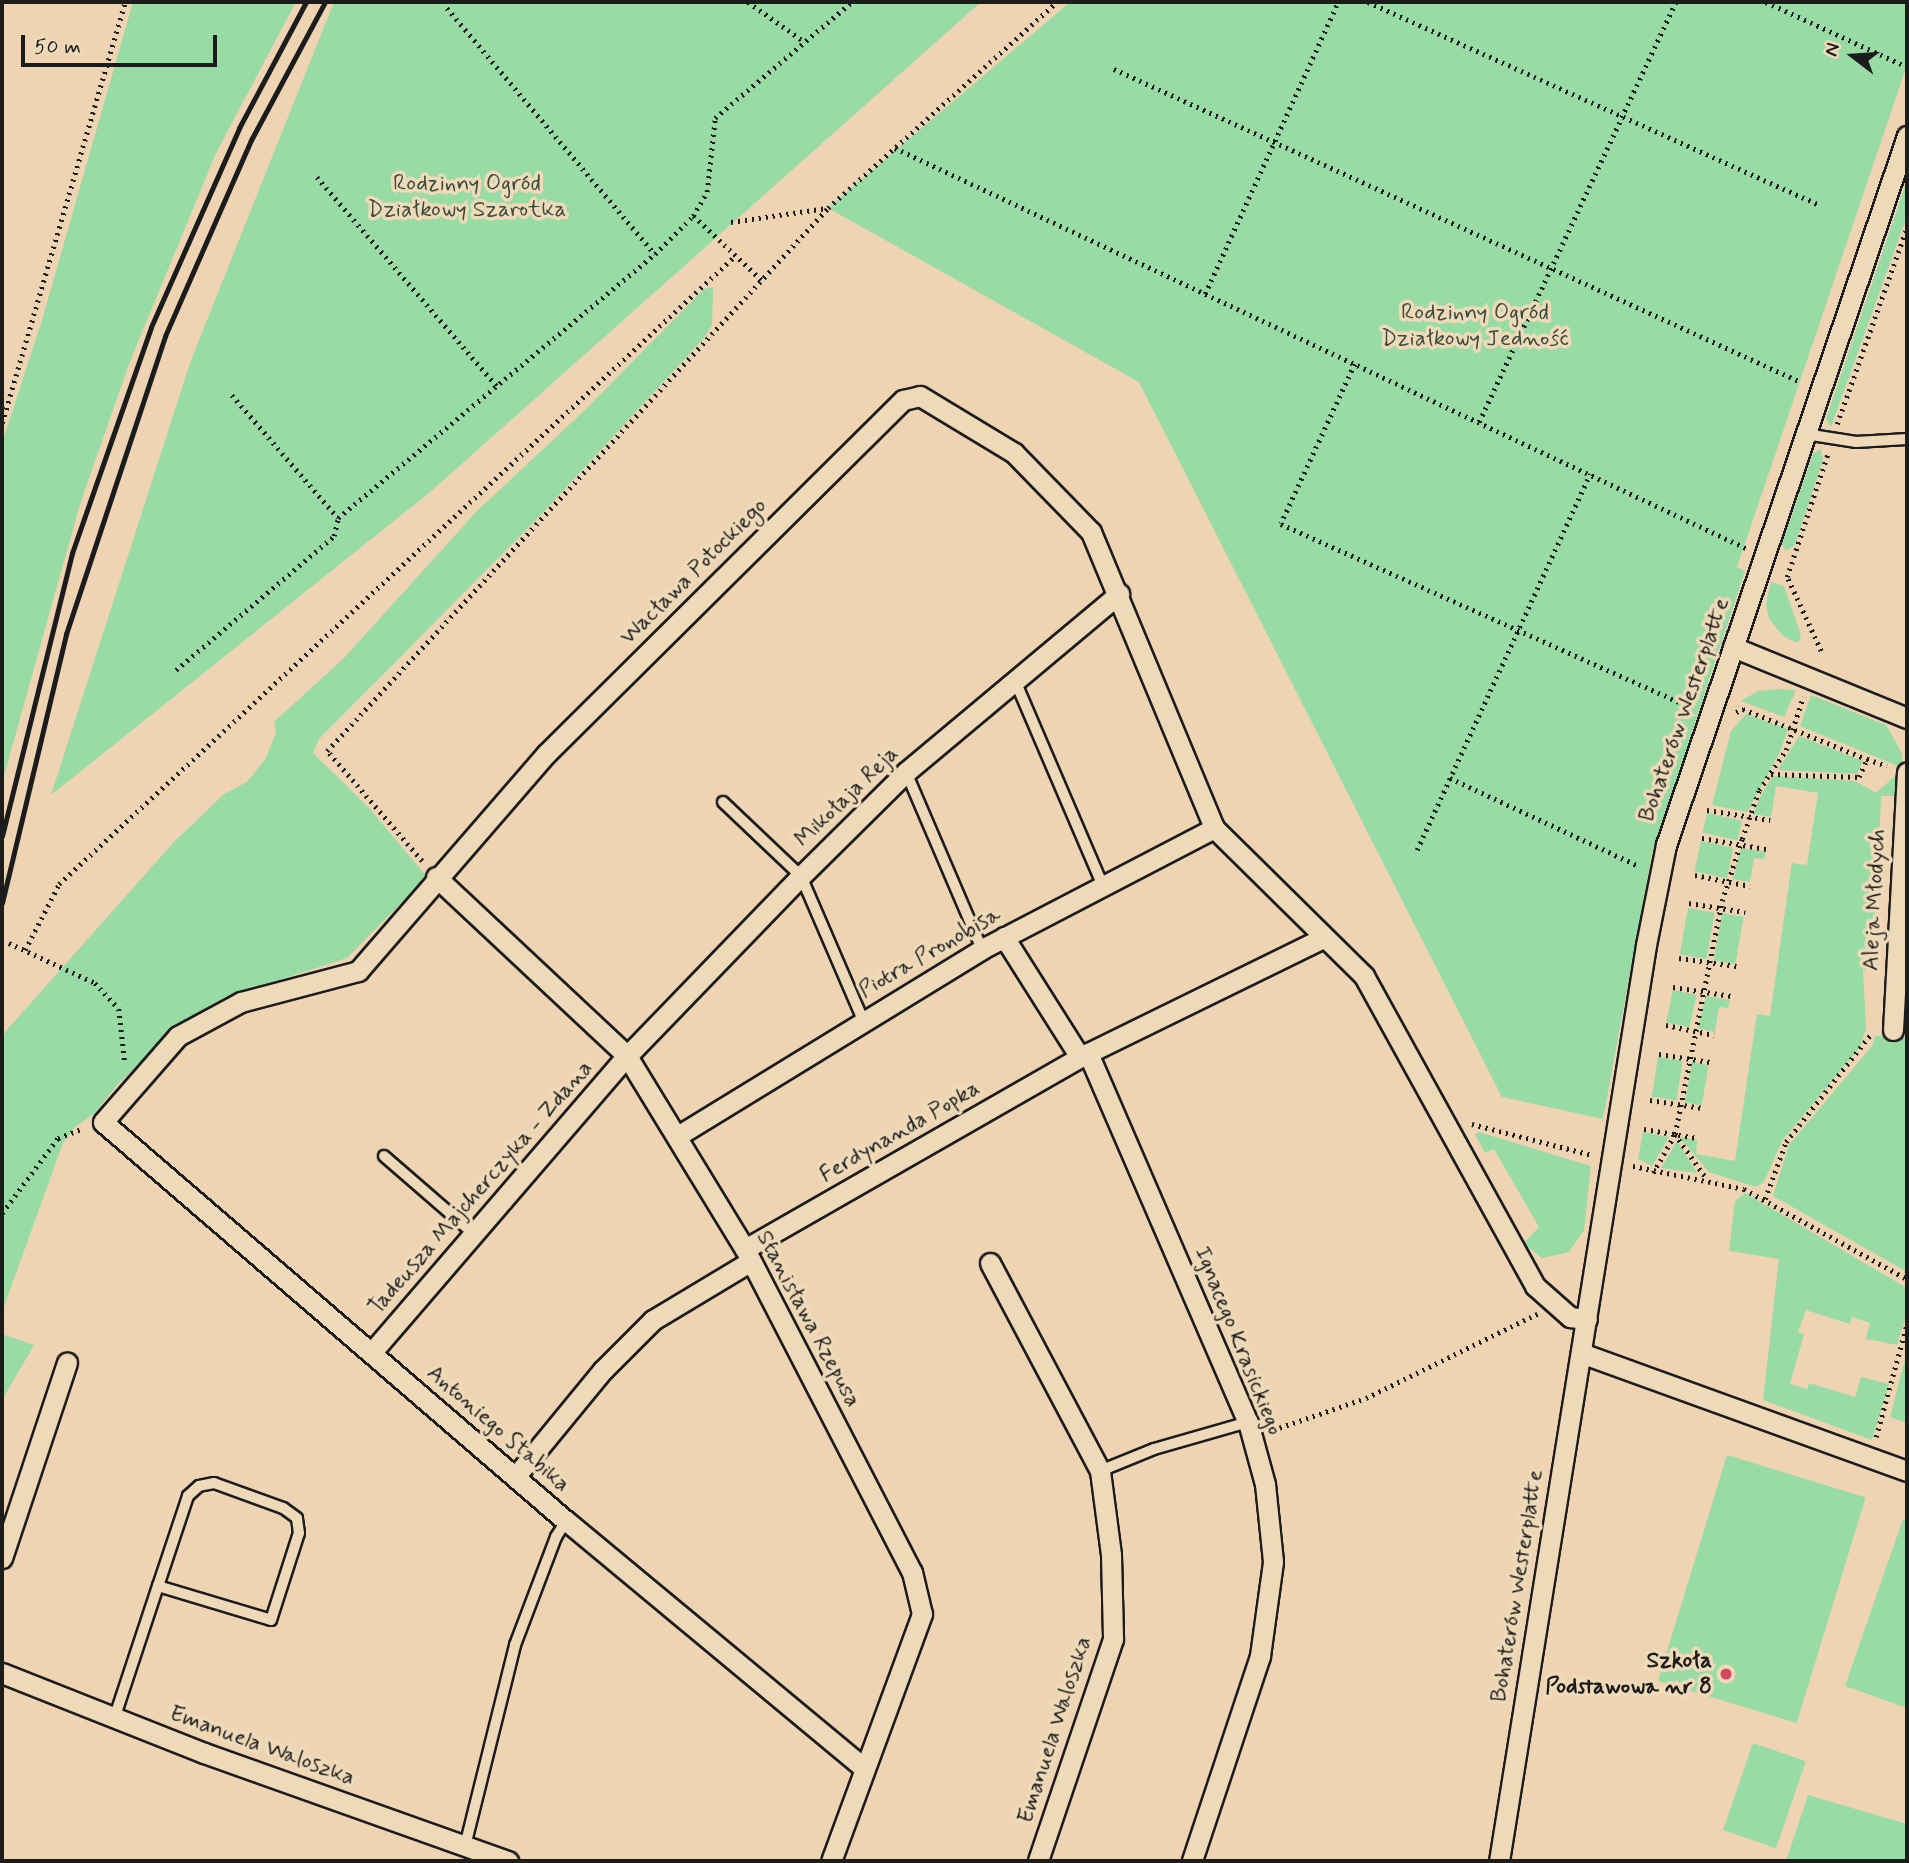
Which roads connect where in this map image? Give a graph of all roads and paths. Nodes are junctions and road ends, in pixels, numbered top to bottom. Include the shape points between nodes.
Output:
1 (125, 2) edge
2 (748, 2) edge
3 (852, 2) edge
4 (1057, 2) edge
5 (1338, 2) edge
6 (1368, 2) edge
7 (1676, 2) edge
8 (1766, 2) edge
9 (447, 8) dead end
10 (805, 42) junction
11 (1907, 67) edge
12 (1114, 69) dead end
13 (1621, 119) junction
14 (1907, 136) edge
15 (1275, 139) junction
16 (895, 148) junction
17 (317, 177) dead end
18 (1820, 205) dead end
19 (828, 208) junction
20 (693, 216) junction
21 (731, 222) dead end
22 (1907, 227) edge
23 (655, 254) junction
24 (735, 256) junction
25 (1551, 269) junction
26 (761, 280) junction
27 (1205, 294) junction
28 (1355, 364) junction
29 (1804, 383) dead end
30 (497, 386) junction
31 (232, 395) dead end
32 (1479, 422) junction
33 (2, 423) edge
34 (1805, 434) junction
35 (1832, 439) junction
36 (1907, 439) edge
37 (1590, 474) junction
38 (338, 518) junction
39 (1746, 548) dead end
40 (1119, 594) junction
41 (1517, 632) junction
42 (1732, 648) junction
43 (1821, 651) dead end
44 (177, 670) dead end
45 (1016, 682) junction
46 (1805, 691) dead end
47 (1694, 709) dead end
48 (1907, 718) edge
49 (1729, 719) dead end
50 (1791, 726) junction
51 (1867, 759) junction
52 (906, 772) junction
53 (1907, 773) edge
54 (1771, 774) junction
55 (1450, 778) junction
56 (1705, 796) dead end
57 (723, 802) dead end
58 (1749, 817) junction
59 (1770, 820) dead end
60 (1214, 828) junction
61 (1702, 838) dead end
62 (1740, 845) junction
63 (1766, 849) dead end
64 (1417, 850) dead end
65 (1643, 868) dead end
66 (1695, 875) dead end
67 (800, 876) junction
68 (436, 877) junction
69 (1729, 882) junction
70 (1750, 886) dead end
71 (1104, 888) junction
72 (1689, 903) dead end
73 (1721, 908) junction
74 (1745, 912) dead end
75 (1004, 937) junction
76 (1323, 937) junction
77 (9, 943) dead end
78 (982, 949) junction
79 (25, 950) junction
80 (1679, 958) dead end
81 (1710, 962) junction
82 (1736, 966) dead end
83 (1673, 987) dead end
84 (1704, 992) junction
85 (1731, 996) dead end
86 (863, 1020) junction
87 (1666, 1025) dead end
88 (1873, 1029) dead end
89 (1893, 1030) dead end
90 (1696, 1032) junction
91 (1714, 1035) dead end
92 (1659, 1054) dead end
93 (1084, 1055) junction
94 (627, 1056) junction
95 (1690, 1059) junction
96 (1710, 1062) dead end
97 (128, 1094) junction
98 (1650, 1100) dead end
99 (1681, 1105) junction
100 (1702, 1108) dead end
101 (1442, 1116) junction
102 (103, 1122) junction
103 (1644, 1129) dead end
104 (1675, 1134) junction
105 (679, 1135) junction
106 (1697, 1138) dead end
107 (384, 1156) dead end
108 (1600, 1157) dead end
109 (1629, 1165) dead end
110 (1653, 1173) junction
111 (1707, 1180) junction
112 (1765, 1199) junction
113 (2, 1213) edge
114 (474, 1234) junction
115 (748, 1255) junction
116 (990, 1263) dead end
117 (1907, 1279) edge
118 (1555, 1306) junction
119 (1587, 1319) junction
120 (1907, 1324) edge
121 (372, 1352) junction
122 (1581, 1353) junction
123 (68, 1363) dead end
124 (1250, 1429) junction
125 (1874, 1444) dead end
126 (1100, 1471) junction
127 (1907, 1471) edge
128 (515, 1477) junction
129 (566, 1521) junction
130 (2, 1558) edge
131 (158, 1586) junction
132 (2, 1673) edge
133 (115, 1716) junction
134 (864, 1768) junction
135 (465, 1846) junction
136 (508, 1861) edge
137 (831, 1861) edge
138 (1038, 1861) edge
139 (1192, 1861) edge
140 (1499, 1861) edge

1 - 33 path
2 - 10 path
3 - 10 path
4 - 16 path
5 - 15 path
6 - 13 path
7 - 13 path
8 - 11 path
9 - 23 path
10 - 20 path via 715,118 707,192
12 - 15 path
13 - 18 path
13 - 25 path
14 - 34 street, Bohaterów Westerplatte
15 - 25 path
15 - 27 path
16 - 19 path
16 - 27 path
17 - 30 path
19 - 21 path
19 - 26 path
20 - 23 path
20 - 24 path
22 - 35 path
23 - 30 path
24 - 26 path
24 - 79 path via 59,884
25 - 29 path
25 - 32 path
26 - 68 path via 327,751
27 - 28 path
28 - 32 path
28 - 41 path via 1281,524
30 - 38 path
31 - 38 path
32 - 37 path
34 - 35 lane
34 - 42 street, Bohaterów Westerplatte
35 - 36 lane
35 - 43 path via 1787,577
37 - 39 path
37 - 41 path
38 - 44 path via 334,536
40 - 45 street, Mikołaja Reja
40 - 60 street, Wacława Potockiego
40 - 68 street, Wacława Potockiego via 1091,532 1014,453 920,396 903,400 546,754
41 - 47 path
41 - 55 path
42 - 48 street
42 - 119 street, Bohaterów Westerplatte via 1666,845
45 - 52 street, Mikołaja Reja
45 - 71 lane
46 - 50 path
49 - 50 path via 1743,709
50 - 51 path
50 - 54 path via 1786,750
51 - 53 path
51 - 54 path via 1859,777
52 - 67 street, Mikołaja Reja
52 - 78 lane
53 - 89 street, Aleja Młodych
54 - 58 path
55 - 64 path
55 - 65 path
56 - 58 path via 1704,809
57 - 67 lane
58 - 59 path
58 - 62 path
60 - 71 street, Piotra Pronobisa
60 - 76 street
61 - 62 path
62 - 63 path
62 - 69 path
66 - 69 path
67 - 86 lane
67 - 94 street, Mikołaja Reja
68 - 94 street, Stanisława Rzepusa
68 - 97 street, Wacława Potockiego via 358,971 241,1002 178,1036
69 - 70 path
69 - 73 path
71 - 75 street, Piotra Pronobisa
72 - 73 path
73 - 74 path
73 - 81 path
75 - 78 street, Piotra Pronobisa
75 - 93 street, Ignacego Krasickiego
76 - 93 street, Ferdynanda Popka
76 - 101 street via 1364,976
77 - 79 path
78 - 86 street, Piotra Pronobisa
79 - 97 path via 95,983 119,1009
80 - 81 path
81 - 82 path
81 - 84 path
83 - 84 path
84 - 85 path
84 - 90 path
86 - 105 street, Piotra Pronobisa
87 - 90 path
88 - 112 path via 1867,1043 1786,1142
90 - 91 path
90 - 95 path
92 - 95 path
93 - 115 street, Ferdynanda Popka
93 - 124 street, Ignacego Krasickiego
94 - 105 street, Stanisława Rzepusa
94 - 114 street, Tadeusza Majcherczyka - Zdana
95 - 96 path
95 - 99 path
97 - 102 street, Wacława Potockiego
98 - 99 path
99 - 100 path
99 - 104 path
101 - 108 path
101 - 118 street via 1535,1286
102 - 113 path via 58,1138
102 - 121 street, Antoniego Stabika
103 - 104 path
104 - 106 path
104 - 110 path
104 - 111 path
105 - 115 street, Stanisława Rzepusa
107 - 114 lane
109 - 110 path
110 - 111 path
111 - 112 path
112 - 117 path
114 - 121 street, Tadeusza Majcherczyka - Zdana
115 - 128 street, Ferdynanda Popka via 653,1320 603,1370
115 - 134 street, Stanisława Rzepusa via 912,1572 922,1614
116 - 126 street, Emanuela Waloszka
118 - 119 street via 1570,1317
118 - 124 path via 1366,1398
119 - 122 street, Bohaterów Westerplatte
120 - 125 path
121 - 128 street, Antoniego Stabika
122 - 127 street
122 - 140 street, Bohaterów Westerplatte
123 - 130 street
124 - 126 lane via 1154,1449
124 - 139 street, Ignacego Krasickiego via 1265,1484 1273,1562 1260,1656
126 - 138 street, Emanuela Waloszka via 1111,1555 1113,1639
128 - 129 street, Antoniego Stabika
129 - 134 street, Antoniego Stabika
129 - 135 lane via 515,1645
131 - 131 lane via 271,1620 299,1533 298,1518 215,1483 199,1486 188,1496
131 - 133 lane
132 - 133 street, Emanuela Waloszka
133 - 135 street, Emanuela Waloszka via 204,1753
134 - 137 street, Stanisława Rzepusa
135 - 136 street, Emanuela Waloszka

